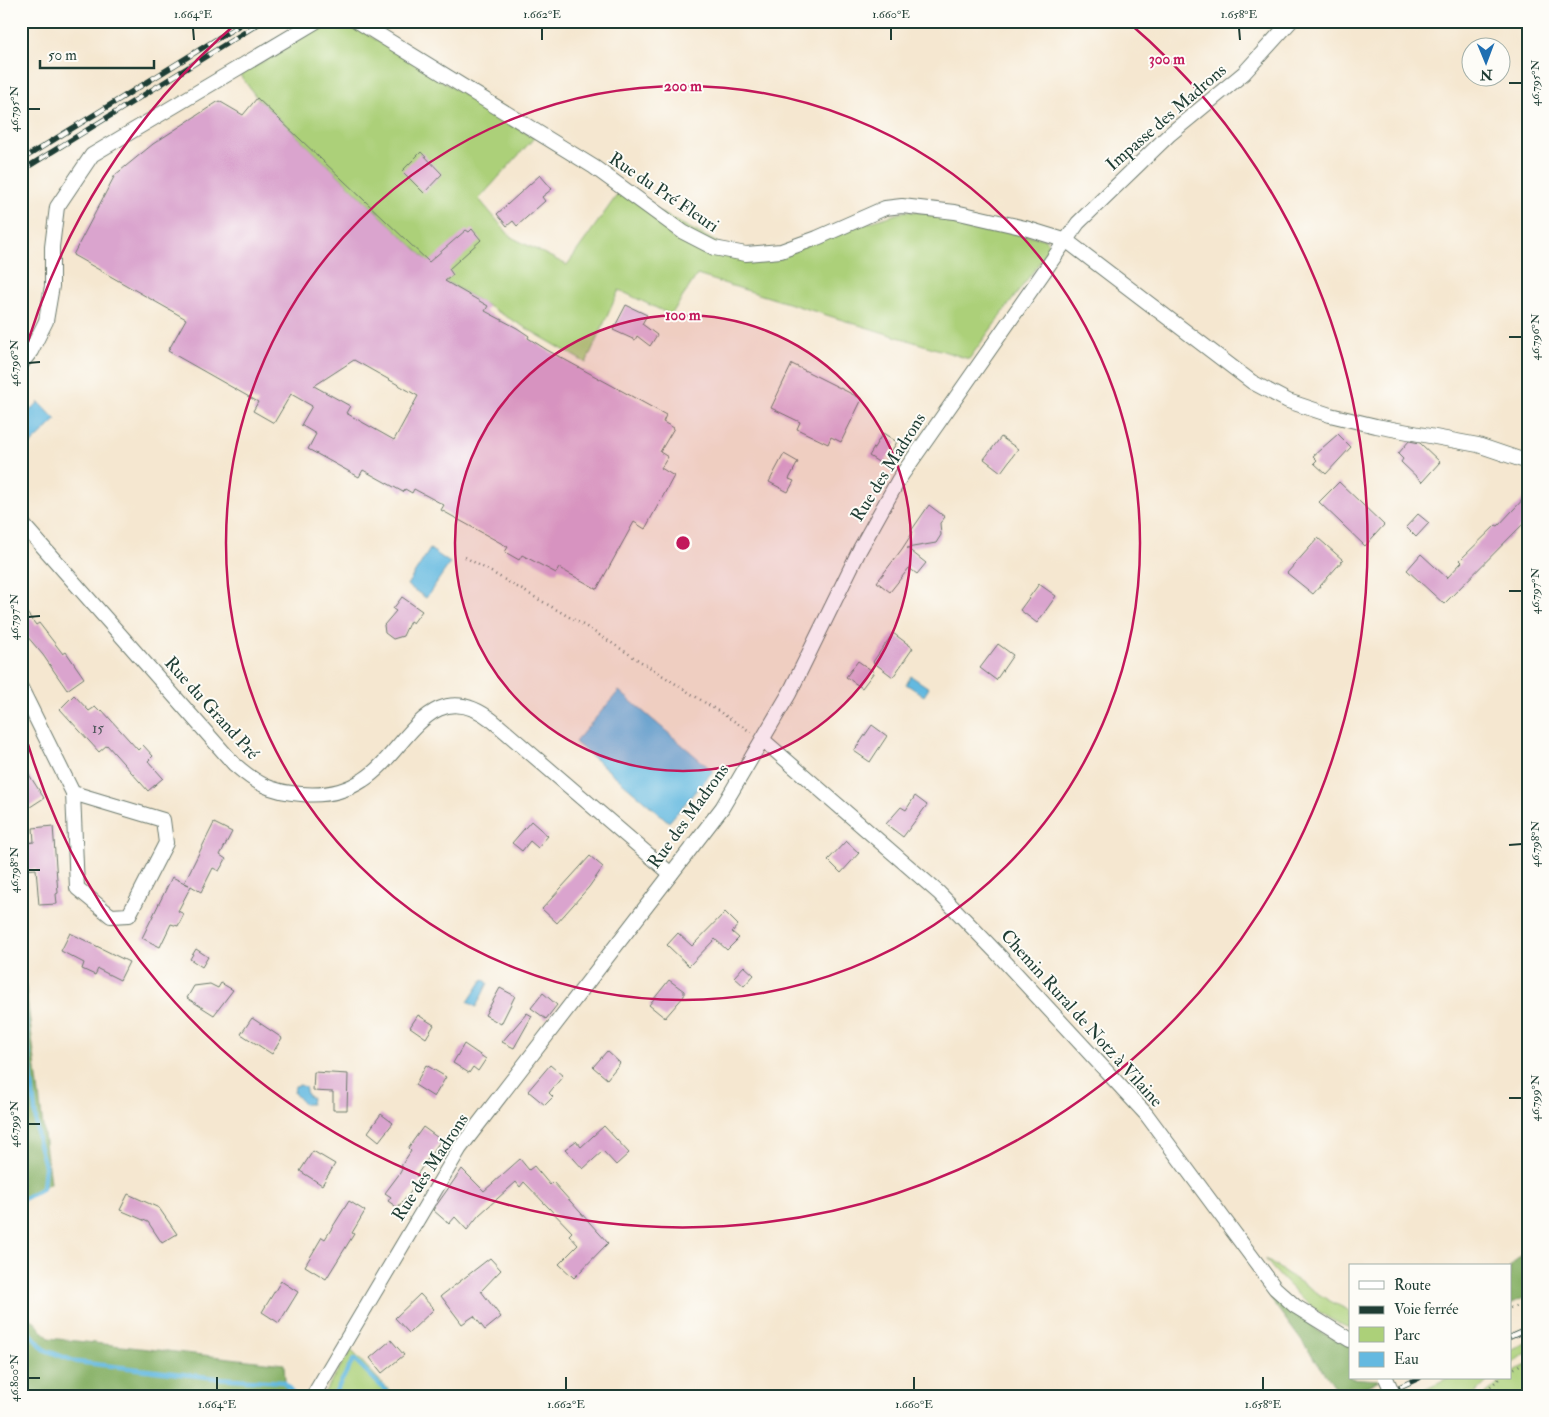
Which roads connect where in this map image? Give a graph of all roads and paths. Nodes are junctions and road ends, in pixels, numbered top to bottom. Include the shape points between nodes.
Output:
1 (317, 21) edge
2 (357, 21) edge
3 (1291, 21) edge
4 (1067, 241) junction
5 (21, 364) edge
6 (1528, 462) edge
7 (21, 522) edge
8 (465, 557) dead end
9 (21, 688) edge
10 (763, 740) junction
11 (74, 793) junction
12 (671, 874) junction
13 (1528, 1301) edge
14 (1512, 1307) edge
15 (1349, 1339) edge
16 (1528, 1360) edge
17 (1512, 1370) edge
18 (1387, 1380) edge
19 (1498, 1380) edge
20 (313, 1396) edge
21 (1394, 1396) edge
22 (1479, 1396) edge

1 - 5 street via 92,155 57,207 52,286 46,321
2 - 4 street, Rue du Pré Fleuri via 594,168 698,241 723,251 746,254 781,250 818,238 885,208 902,206 963,214
3 - 4 street, Impasse des Madrons via 1244,73 1170,134 1105,196 1078,223
4 - 6 street via 1252,382 1280,397 1330,415 1465,442
4 - 10 street, Rue des Madrons via 899,479
7 - 12 street, Rue du Grand Pré via 234,764 257,784 282,793 315,795 342,791 369,775 422,719 441,707 462,706 480,710
8 - 10 path via 584,626
9 - 11 street
10 - 12 street, Rue des Madrons via 722,808
10 - 15 street, Chemin Rural de Notz à Vilaine via 873,834 963,917 1146,1114 1275,1288 1294,1306
11 - 11 street via 77,888 111,916 129,915 166,843 162,820
12 - 20 street, Rue des Madrons via 460,1148
13 - 14 path
16 - 17 path
18 - 21 street, bridge
19 - 22 path

